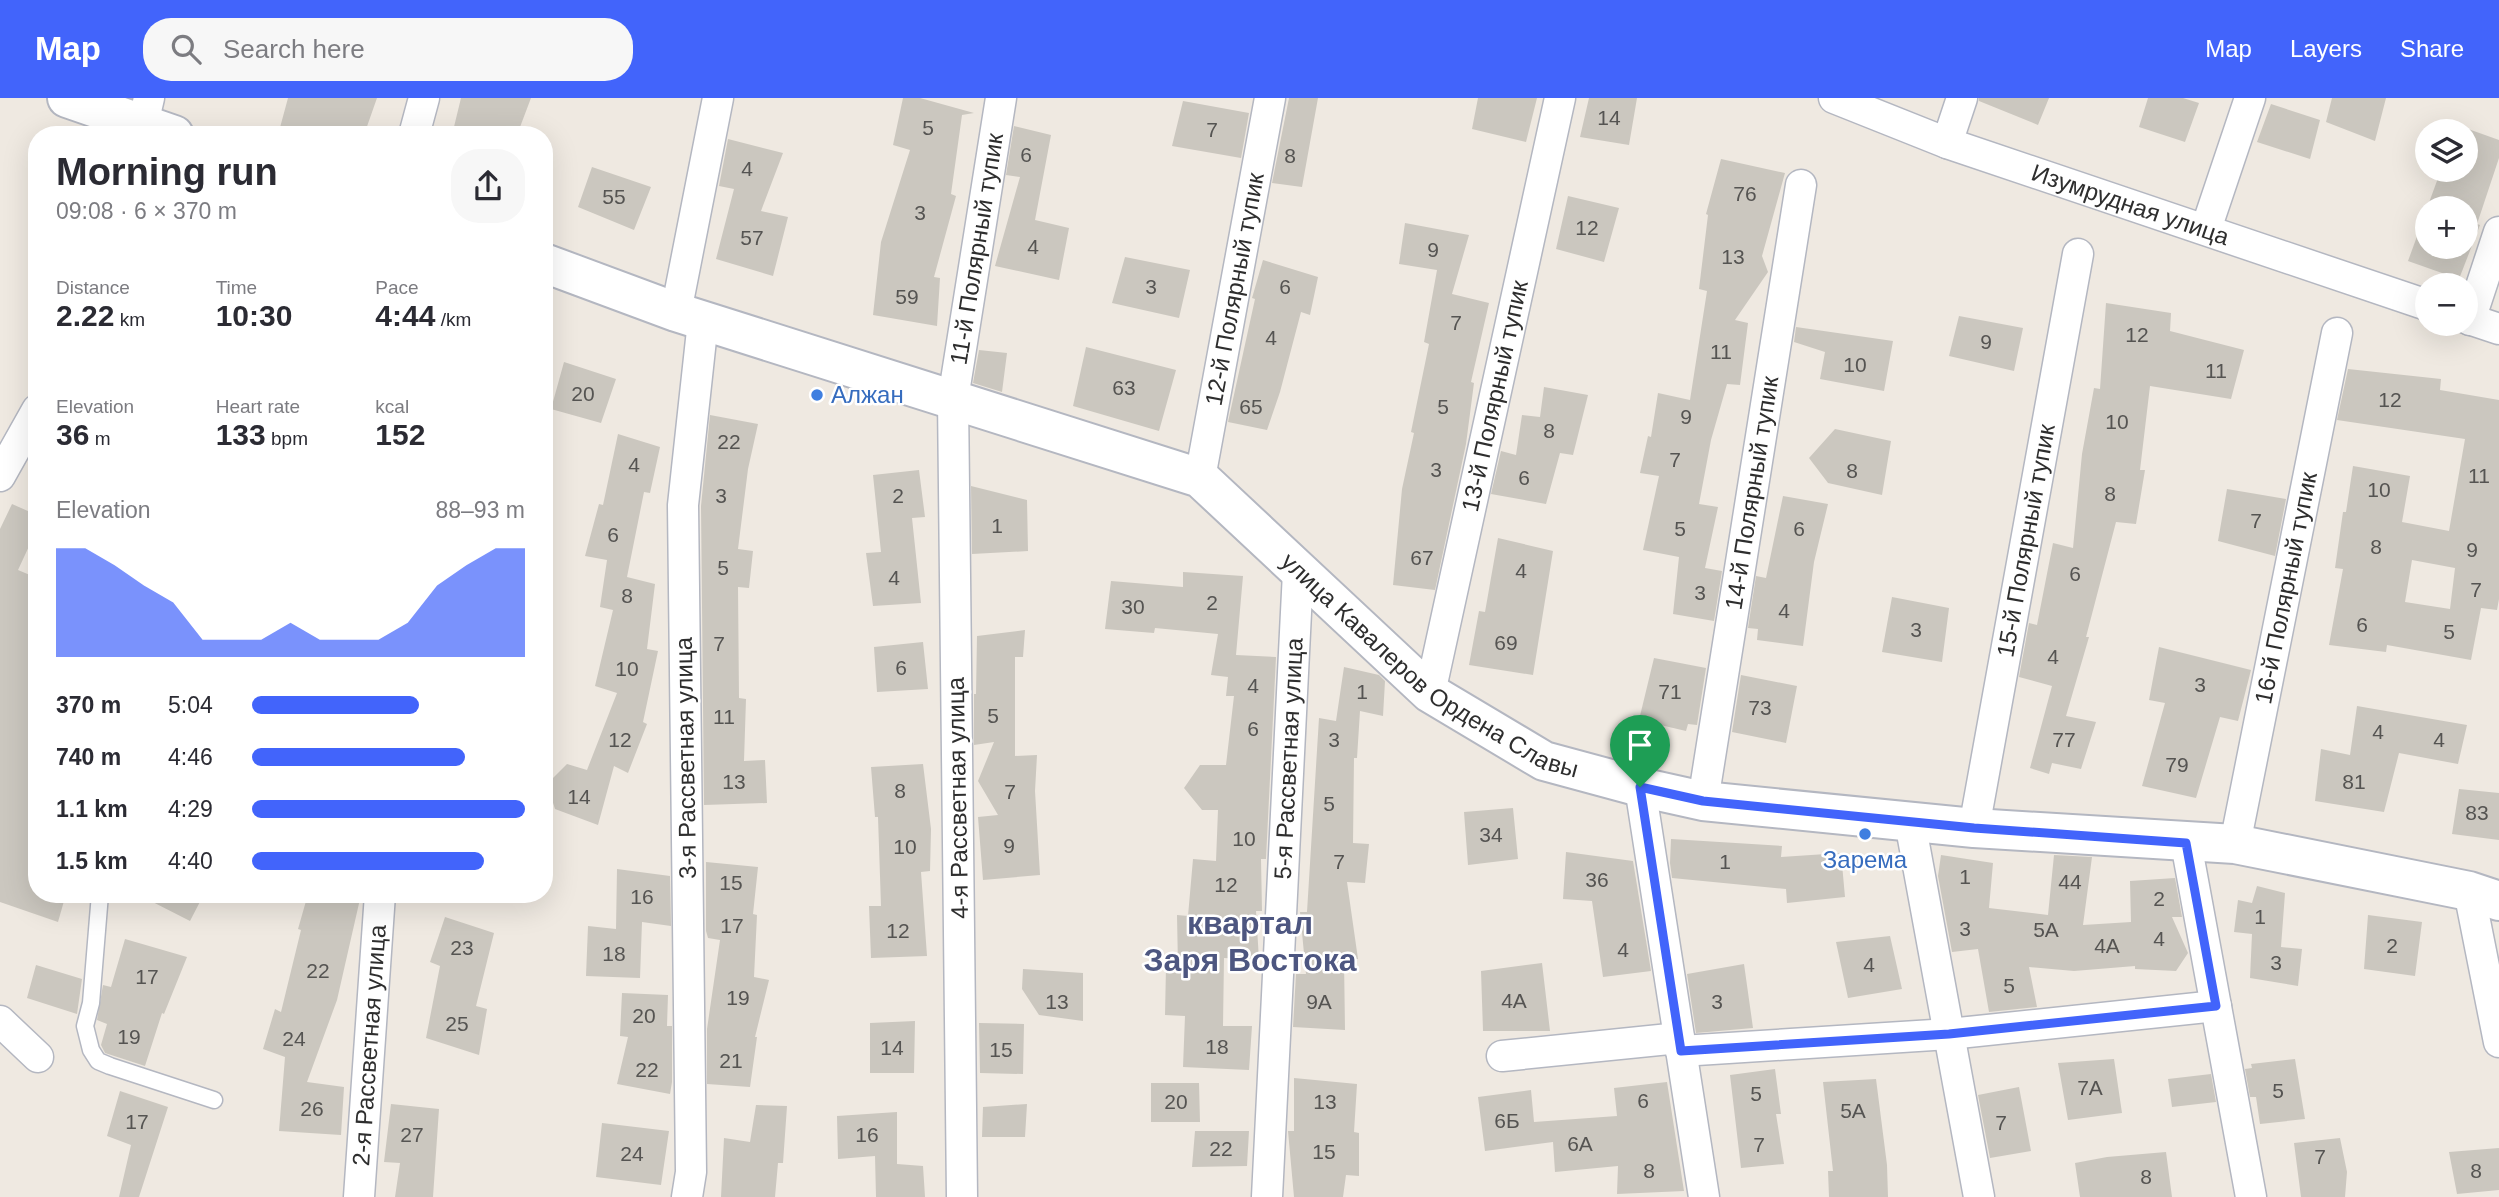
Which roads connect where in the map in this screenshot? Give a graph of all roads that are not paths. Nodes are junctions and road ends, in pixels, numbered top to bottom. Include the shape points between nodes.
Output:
1 (67, 98) edge
2 (424, 98) edge
3 (718, 98) edge
4 (1001, 98) edge
5 (1270, 98) edge
6 (1560, 98) edge
7 (1834, 98) edge
8 (1962, 98) edge
9 (2250, 98) edge
10 (155, 119) edge
11 (417, 126) edge
12 (1947, 143) junction
13 (1801, 185) dead end
14 (2206, 229) junction
15 (2499, 232) edge
16 (2078, 254) dead end
17 (553, 266) edge
18 (2478, 291) edge
19 (2415, 301) edge
20 (690, 316) junction
21 (2478, 322) edge
22 (2499, 329) edge
23 (2337, 333) dead end
24 (953, 399) junction
25 (28, 426) edge
26 (0, 476) edge
27 (1200, 478) junction
28 (1298, 572) junction
29 (1430, 693) junction
30 (1640, 787) junction
31 (1703, 801) junction
32 (1910, 821) junction
33 (1974, 828) junction
34 (2186, 843) junction
35 (2235, 844) junction
36 (2484, 896) edge
37 (99, 903) edge
38 (379, 903) edge
39 (2216, 1006) junction
40 (0, 1021) edge
41 (1949, 1034) junction
42 (2499, 1042) edge
43 (1680, 1045) junction
44 (1503, 1056) dead end
45 (38, 1057) dead end
46 (214, 1100) dead end
47 (359, 1197) edge
48 (687, 1197) edge
49 (962, 1197) edge
50 (1267, 1197) edge
51 (1704, 1197) edge
52 (1979, 1197) edge
53 (2251, 1197) edge

1 - 10 street
2 - 11 street
3 - 20 street, 3-я Рассветная улица
4 - 24 street, 11-й Полярный тупик
5 - 27 street, 12-й Полярный тупик
6 - 29 street, 13-й Полярный тупик
7 - 12 street, Изумрудная улица
8 - 12 street
9 - 14 street
12 - 14 street, Изумрудная улица
13 - 31 street, 14-й Полярный тупик
14 - 19 street, Изумрудная улица
15 - 18 street
16 - 33 street, 15-й Полярный тупик
17 - 20 street, улица Кавалеров Ордена Славы
20 - 24 street, улица Кавалеров Ордена Славы
20 - 48 street, 3-я Рассветная улица via 684,505 691,1172
21 - 22 street
23 - 35 street, 16-й Полярный тупик
24 - 27 street, улица Кавалеров Ордена Славы
24 - 49 street, 4-я Рассветная улица
25 - 26 street
27 - 28 street, улица Кавалеров Ордена Славы
28 - 29 street, улица Кавалеров Ордена Славы
28 - 50 street, 5-я Рассветная улица
29 - 30 street, улица Кавалеров Ордена Славы via 1544,761
30 - 31 street, улица Кавалеров Ордена Славы
30 - 43 street
31 - 32 street, улица Кавалеров Ордена Славы
32 - 33 street, улица Кавалеров Ордена Славы
32 - 41 street
33 - 34 street, улица Кавалеров Ордена Славы
34 - 35 street, улица Кавалеров Ордена Славы
34 - 39 street
35 - 36 street, улица Кавалеров Ордена Славы
36 - 42 street
37 - 46 lane via 85,1026 91,1050 98,1061 110,1066
38 - 47 street, 2-я Рассветная улица
39 - 41 street
39 - 53 street
40 - 45 street
41 - 43 street
41 - 52 street
43 - 44 street
43 - 51 street

